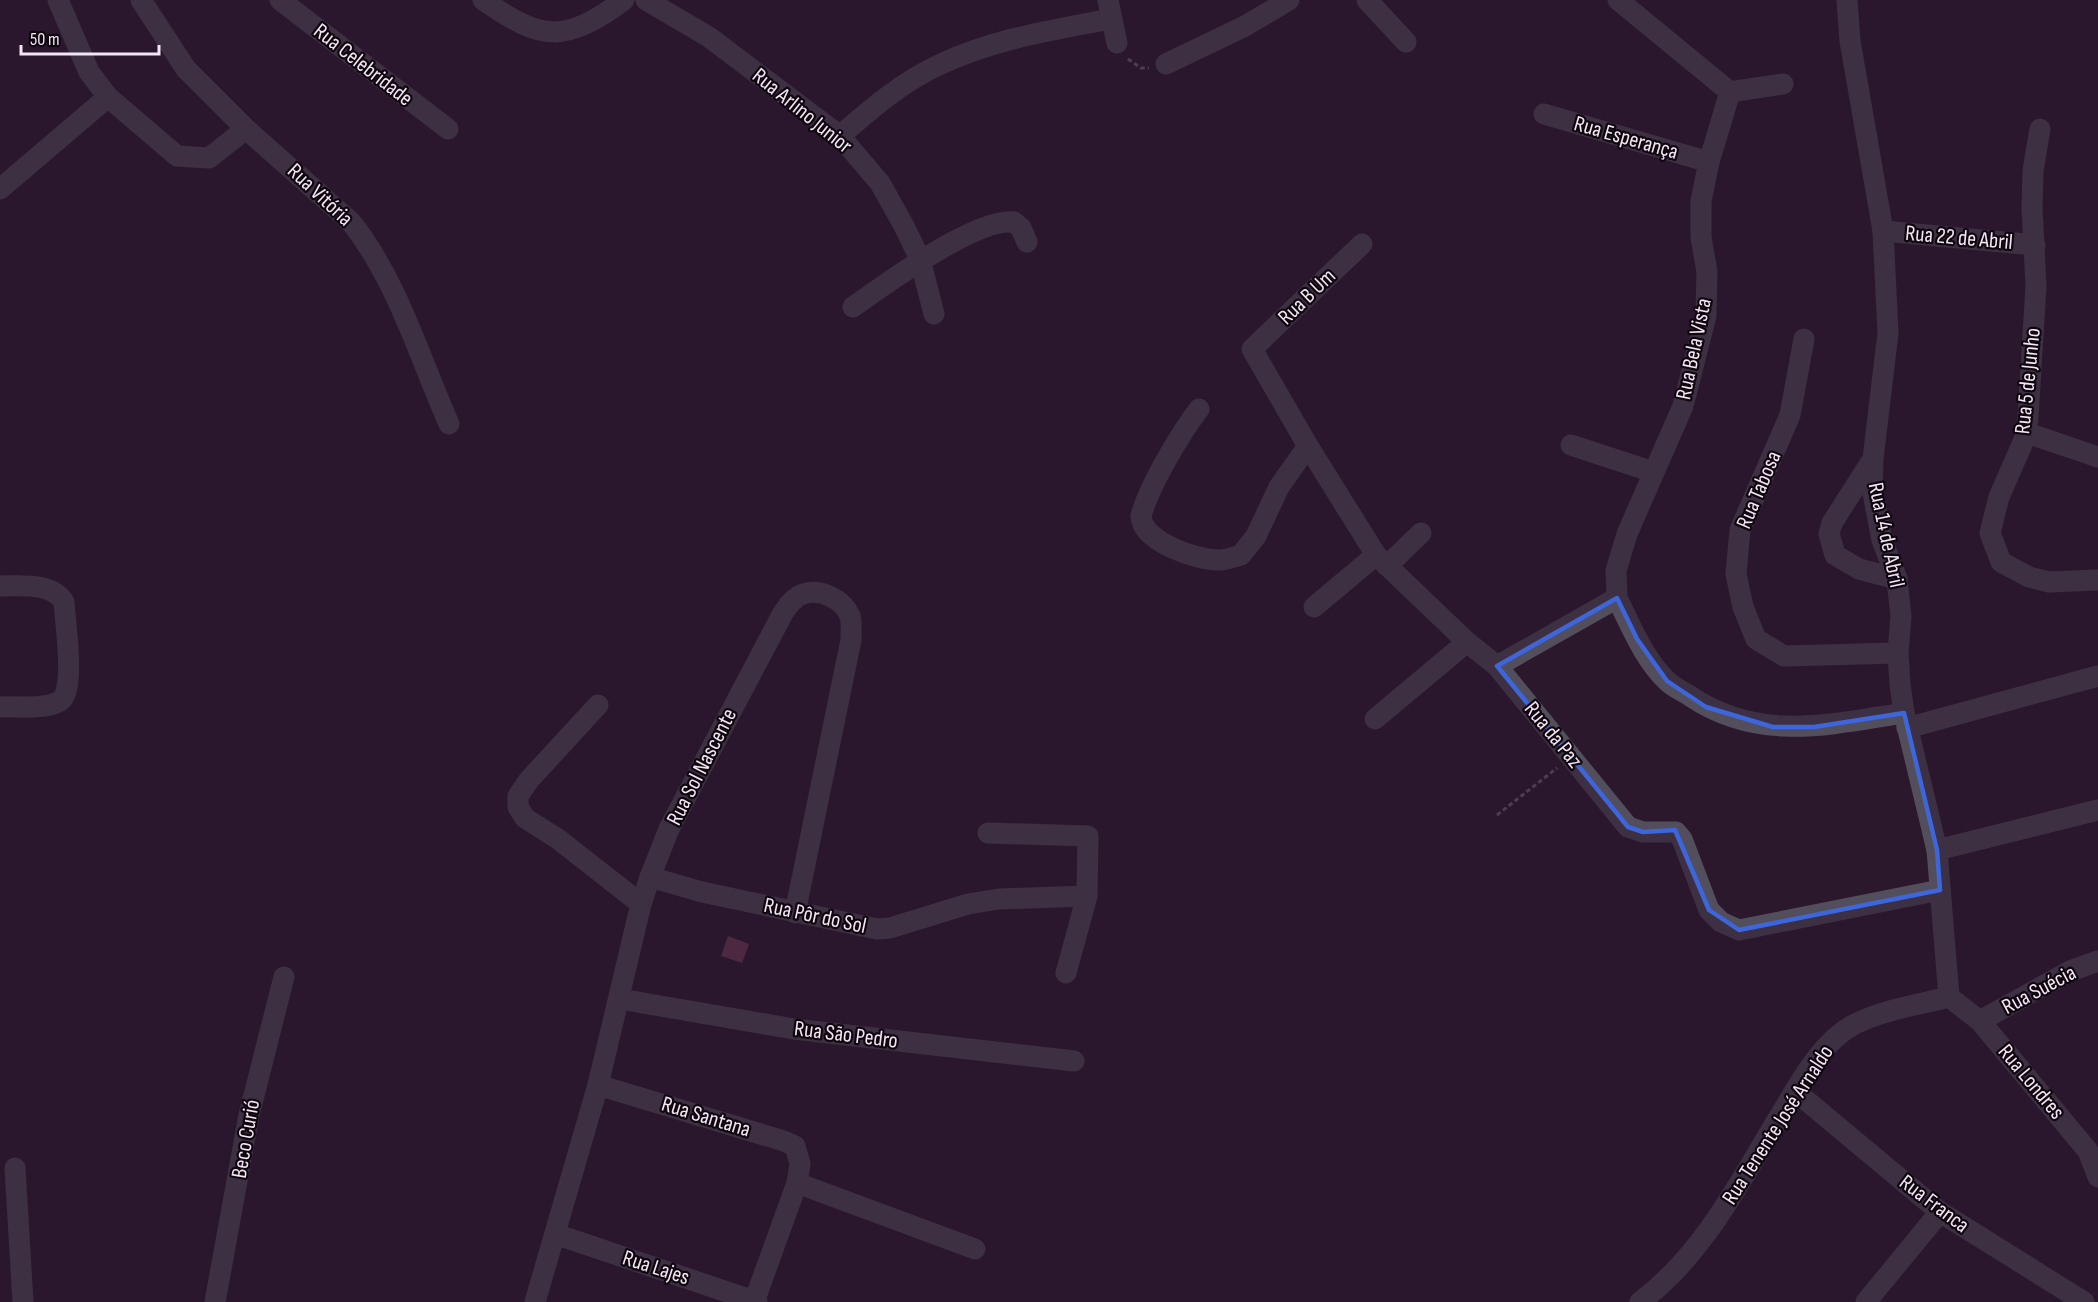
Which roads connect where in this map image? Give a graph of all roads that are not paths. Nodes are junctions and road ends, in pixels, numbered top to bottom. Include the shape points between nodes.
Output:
1 (58, 0) edge
2 (141, 0) edge
3 (280, 0) edge
4 (483, 0) edge
5 (624, 0) edge
6 (646, 0) edge
7 (1289, 0) edge
8 (1366, 0) edge
9 (1618, 0) edge
10 (1847, 0) edge
11 (1109, 9) edge
12 (1406, 42) dead end
13 (1117, 43) road end
14 (1166, 64) road end
15 (1783, 84) dead end
16 (1730, 93) junction
17 (108, 97) junction
18 (1544, 114) dead end
19 (246, 129) junction
20 (448, 129) dead end
21 (2040, 129) dead end
22 (840, 136) junction
23 (1709, 162) junction
24 (0, 189) edge
25 (1883, 231) junction
26 (1027, 242) dead end
27 (1362, 244) dead end
28 (2035, 245) junction
29 (920, 260) junction
30 (853, 307) dead end
31 (934, 314) dead end
32 (1804, 339) dead end
33 (1252, 349) joint
34 (1199, 409) dead end
35 (449, 424) dead end
36 (2027, 433) junction
37 (1571, 445) dead end
38 (1308, 447) junction
39 (2098, 457) edge
40 (1873, 459) junction
41 (1653, 472) junction
42 (1421, 533) dead end
43 (1382, 561) junction
44 (1897, 579) junction
45 (2098, 580) edge
46 (0, 586) edge
47 (1617, 598) junction
48 (1314, 607) dead end
49 (1467, 642) junction
50 (1898, 653) junction
51 (1497, 666) junction
52 (2098, 676) edge
53 (598, 705) dead end
54 (0, 707) edge
55 (1375, 719) dead end
56 (1905, 720) junction
57 (2098, 810) edge
58 (988, 833) dead end
59 (1937, 850) junction
60 (650, 877) junction
61 (1940, 890) junction
62 (1087, 896) junction
63 (641, 904) junction
64 (795, 913) junction
65 (2098, 961) edge
66 (1066, 973) dead end
67 (284, 977) dead end
68 (1949, 997) junction
69 (620, 999) junction
70 (1980, 1021) junction
71 (1074, 1060) dead end
72 (598, 1085) junction
73 (1795, 1091) junction
74 (2093, 1148) edge
75 (15, 1168) dead end
76 (798, 1174) junction
77 (2098, 1178) edge
78 (1940, 1212) junction
79 (555, 1234) junction
80 (975, 1249) dead end
81 (2098, 1296) edge
82 (23, 1302) edge
83 (215, 1302) edge
84 (535, 1302) edge
85 (755, 1302) edge
86 (1640, 1302) edge
87 (1866, 1302) edge
88 (2084, 1302) edge
89 (2096, 1302) edge

1 - 17 street via 89,72
2 - 19 street, Rua Vitória via 186,69
3 - 20 street, Rua Celebridade
4 - 5 street via 528,28 558,32 578,28
6 - 22 street, Rua Arlino Junior via 709,37
7 - 14 street
8 - 12 street
9 - 16 street
10 - 25 street, Rua 14 de Abril via 1850,41
11 - 13 street
11 - 22 street via 940,64 902,86
15 - 16 street
16 - 23 street, Rua Bela Vista
17 - 19 street via 177,156 209,158
17 - 24 street
18 - 23 street, Rua Esperança
19 - 35 street, Rua Vitória via 297,171 364,239 394,293
21 - 28 street, Rua 5 de Junho via 2033,171
22 - 29 street, Rua Arlino Junior via 880,183
23 - 41 street, Rua Bela Vista via 1701,201 1706,316 1683,406
25 - 28 street, Rua 22 de Abril
25 - 40 street, Rua 14 de Abril via 1888,333
26 - 29 street via 1018,224 1000,222
27 - 33 street, Rua B Um
28 - 36 street, Rua 5 de Junho
29 - 30 street
29 - 31 street, Rua Arlino Junior
32 - 50 street, Rua Tabosa via 1790,416 1740,530 1736,574 1743,607 1756,639 1784,656
33 - 38 street, Rua da Paz
34 - 38 street via 1181,433 1141,516 1148,532 1178,550 1218,560 1233,558 1248,548 1279,487
36 - 39 street
36 - 45 street, Rua 5 de Junho via 1999,497 1990,533 2001,562 2029,577 2049,582
37 - 41 street
38 - 43 street, Rua da Paz
40 - 44 street, Rua 14 de Abril via 1872,488 1882,540
40 - 44 street via 1829,534 1835,555 1859,569
41 - 47 street, Rua Bela Vista via 1616,571
42 - 43 street
43 - 48 street
43 - 49 street, Rua da Paz
44 - 50 street, Rua 14 de Abril via 1901,616
46 - 54 street via 43,588 61,597 69,680 61,701
47 - 51 street
47 - 56 street, Rua Bela Vista via 1637,639 1667,681 1706,707 1773,727
49 - 51 street, Rua da Paz
49 - 55 street
50 - 56 street, Rua 14 de Abril
51 - 61 street, Rua da Paz via 1628,827 1643,832 1676,832 1682,838 1708,910 1721,922 1739,930
52 - 56 street
53 - 63 street via 529,780 520,792 518,807 525,818
56 - 59 street, Rua 14 de Abril
57 - 59 street
58 - 62 street via 1088,836
59 - 61 street, Rua 14 de Abril
60 - 63 street, Rua Sol Nascente
60 - 64 street, Rua Pôr do Sol
60 - 64 street, Rua Sol Nascente via 669,829 783,613 804,593 826,594 843,605 850,616 851,640
61 - 68 street, Rua 14 de Abril
62 - 64 street, Rua Pôr do Sol via 999,898 877,929
62 - 66 street
63 - 69 street, Rua Sol Nascente
65 - 70 street, Rua Suécia via 2070,971
67 - 83 street, Beco Curió via 249,1115
68 - 70 street, Rua Londres
68 - 73 street, Rua Tenente José Arnaldo via 1885,1013 1852,1026 1829,1042
69 - 71 street, Rua São Pedro via 794,1029
69 - 72 street, Rua Sol Nascente
70 - 74 street, Rua Londres
72 - 76 street, Rua Santana via 784,1141 795,1146
72 - 79 street, Rua Sol Nascente
73 - 78 street, Rua Franca
73 - 86 street, Rua Tenente José Arnaldo via 1703,1240 1663,1285
74 - 77 street, Rua Londres
75 - 82 street
76 - 80 street
76 - 85 street
78 - 87 street
78 - 88 street, Rua Franca
79 - 84 street, Rua Sol Nascente
79 - 85 street, Rua Lajes
81 - 89 street

